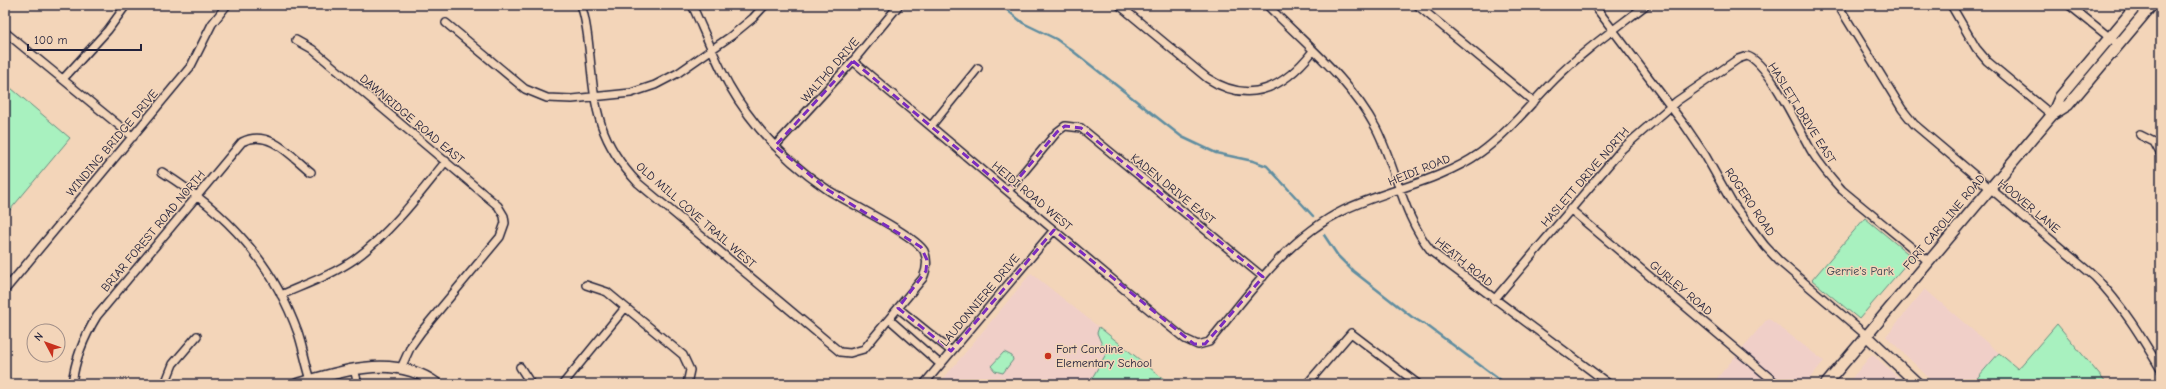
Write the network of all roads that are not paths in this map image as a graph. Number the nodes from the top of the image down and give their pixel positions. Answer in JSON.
{"nodes":[{"id":1,"x":227,"y":5,"type":"edge"},
{"id":2,"x":581,"y":5,"type":"edge"},
{"id":3,"x":692,"y":5,"type":"edge"},
{"id":4,"x":765,"y":5,"type":"edge"},
{"id":5,"x":899,"y":5,"type":"edge"},
{"id":6,"x":1119,"y":5,"type":"edge"},
{"id":7,"x":1266,"y":5,"type":"edge"},
{"id":8,"x":1417,"y":5,"type":"edge"},
{"id":9,"x":1594,"y":5,"type":"edge"},
{"id":10,"x":1646,"y":5,"type":"edge"},
{"id":11,"x":1838,"y":5,"type":"edge"},
{"id":12,"x":1951,"y":5,"type":"edge"},
{"id":13,"x":2069,"y":5,"type":"edge"},
{"id":14,"x":2137,"y":5,"type":"edge"},
{"id":15,"x":2152,"y":5,"type":"edge"},
{"id":16,"x":124,"y":8,"type":"dead end"},
{"id":17,"x":446,"y":23,"type":"dead end"},
{"id":18,"x":1614,"y":30,"type":"junction"},
{"id":19,"x":5,"y":32,"type":"edge"},
{"id":20,"x":2110,"y":37,"type":"junction"},
{"id":21,"x":296,"y":40,"type":"dead end"},
{"id":22,"x":2119,"y":44,"type":"junction"},
{"id":23,"x":712,"y":48,"type":"junction"},
{"id":24,"x":1313,"y":51,"type":"junction"},
{"id":25,"x":1747,"y":56,"type":"joint"},
{"id":26,"x":853,"y":61,"type":"junction"},
{"id":27,"x":978,"y":68,"type":"dead end"},
{"id":28,"x":63,"y":79,"type":"junction"},
{"id":29,"x":594,"y":97,"type":"junction"},
{"id":30,"x":1534,"y":102,"type":"junction"},
{"id":31,"x":1670,"y":106,"type":"junction"},
{"id":32,"x":2052,"y":115,"type":"junction"},
{"id":33,"x":931,"y":126,"type":"junction"},
{"id":34,"x":2140,"y":135,"type":"dead end"},
{"id":35,"x":133,"y":136,"type":"junction"},
{"id":36,"x":775,"y":146,"type":"junction"},
{"id":37,"x":2161,"y":155,"type":"edge"},
{"id":38,"x":446,"y":161,"type":"junction"},
{"id":39,"x":162,"y":172,"type":"dead end"},
{"id":40,"x":311,"y":172,"type":"dead end"},
{"id":41,"x":1990,"y":188,"type":"junction"},
{"id":42,"x":1400,"y":190,"type":"junction"},
{"id":43,"x":1008,"y":191,"type":"junction"},
{"id":44,"x":197,"y":195,"type":"junction"},
{"id":45,"x":1570,"y":209,"type":"junction"},
{"id":46,"x":1054,"y":230,"type":"junction"},
{"id":47,"x":1928,"y":261,"type":"junction"},
{"id":48,"x":1263,"y":277,"type":"junction"},
{"id":49,"x":586,"y":285,"type":"dead end"},
{"id":50,"x":5,"y":290,"type":"edge"},
{"id":51,"x":281,"y":295,"type":"junction"},
{"id":52,"x":1494,"y":300,"type":"junction"},
{"id":53,"x":625,"y":308,"type":"junction"},
{"id":54,"x":898,"y":308,"type":"junction"},
{"id":55,"x":889,"y":319,"type":"junction"},
{"id":56,"x":197,"y":336,"type":"dead end"},
{"id":57,"x":1866,"y":336,"type":"junction"},
{"id":58,"x":1198,"y":345,"type":"joint"},
{"id":59,"x":951,"y":351,"type":"junction"},
{"id":60,"x":940,"y":364,"type":"junction"},
{"id":61,"x":520,"y":367,"type":"dead end"},
{"id":62,"x":401,"y":368,"type":"junction"},
{"id":63,"x":354,"y":369,"type":"junction"},
{"id":64,"x":2161,"y":370,"type":"edge"},
{"id":65,"x":311,"y":380,"type":"junction"},
{"id":66,"x":1310,"y":381,"type":"edge"},
{"id":67,"x":72,"y":384,"type":"edge"},
{"id":68,"x":166,"y":384,"type":"edge"},
{"id":69,"x":297,"y":384,"type":"edge"},
{"id":70,"x":358,"y":384,"type":"edge"},
{"id":71,"x":437,"y":384,"type":"edge"},
{"id":72,"x":531,"y":384,"type":"edge"},
{"id":73,"x":563,"y":384,"type":"edge"},
{"id":74,"x":687,"y":384,"type":"edge"},
{"id":75,"x":924,"y":384,"type":"edge"},
{"id":76,"x":1418,"y":384,"type":"edge"},
{"id":77,"x":1609,"y":384,"type":"edge"},
{"id":78,"x":1777,"y":384,"type":"edge"},
{"id":79,"x":1826,"y":384,"type":"edge"},
{"id":80,"x":1918,"y":384,"type":"edge"}],
"edges":[{"from":1,"to":35,"type":"street","name":"WINDING BRIDGE DRIVE"},
{"from":2,"to":29,"type":"street","name":"OLD MILL COVE TRAIL WEST"},
{"from":3,"to":23,"type":"street"},
{"from":4,"to":23,"type":"street"},
{"from":5,"to":26,"type":"street","name":"WALTHO DRIVE"},
{"from":6,"to":24,"type":"street"},
{"from":7,"to":24,"type":"street","name":"HEATH ROAD"},
{"from":8,"to":30,"type":"street"},
{"from":9,"to":18,"type":"street","name":"ROGERO ROAD"},
{"from":10,"to":18,"type":"street","name":"HEIDI ROAD"},
{"from":11,"to":41,"type":"street","name":"HOOVER LANE"},
{"from":12,"to":32,"type":"street"},
{"from":13,"to":20,"type":"street"},
{"from":14,"to":20,"type":"street","name":"FORT CAROLINE ROAD"},
{"from":15,"to":22,"type":"street","name":"FORT CAROLINE ROAD"},
{"from":16,"to":28,"type":"street"},
{"from":17,"to":29,"type":"street"},
{"from":18,"to":30,"type":"street","name":"HEIDI ROAD"},
{"from":18,"to":31,"type":"street","name":"ROGERO ROAD"},
{"from":19,"to":28,"type":"street"},
{"from":20,"to":22,"type":"street"},
{"from":20,"to":32,"type":"street","name":"FORT CAROLINE ROAD"},
{"from":21,"to":38,"type":"street","name":"DAWNRIDGE ROAD EAST"},
{"from":22,"to":32,"type":"street","name":"FORT CAROLINE ROAD"},
{"from":23,"to":29,"type":"street"},
{"from":23,"to":36,"type":"street"},
{"from":24,"to":42,"type":"street","name":"HEATH ROAD"},
{"from":25,"to":31,"type":"street","name":"HASLETT DRIVE NORTH"},
{"from":25,"to":47,"type":"street","name":"HASLETT DRIVE EAST"},
{"from":26,"to":33,"type":"street","name":"HEIDI ROAD WEST"},
{"from":26,"to":36,"type":"street","name":"WALTHO DRIVE"},
{"from":27,"to":33,"type":"street"},
{"from":28,"to":35,"type":"street"},
{"from":29,"to":55,"type":"street","name":"OLD MILL COVE TRAIL WEST"},
{"from":30,"to":42,"type":"street","name":"HEIDI ROAD"},
{"from":31,"to":45,"type":"street","name":"HASLETT DRIVE NORTH"},
{"from":31,"to":57,"type":"street","name":"ROGERO ROAD"},
{"from":32,"to":41,"type":"street","name":"FORT CAROLINE ROAD"},
{"from":33,"to":43,"type":"street","name":"HEIDI ROAD WEST"},
{"from":34,"to":37,"type":"street"},
{"from":35,"to":50,"type":"street","name":"WINDING BRIDGE DRIVE"},
{"from":36,"to":54,"type":"street"},
{"from":38,"to":51,"type":"street"},
{"from":38,"to":62,"type":"street","name":"DAWNRIDGE ROAD EAST"},
{"from":39,"to":44,"type":"street"},
{"from":40,"to":44,"type":"street","name":"BRIAR FOREST ROAD NORTH"},
{"from":41,"to":47,"type":"street","name":"FORT CAROLINE ROAD"},
{"from":41,"to":64,"type":"street","name":"HOOVER LANE"},
{"from":42,"to":48,"type":"street","name":"HEIDI ROAD"},
{"from":42,"to":52,"type":"street","name":"HEATH ROAD"},
{"from":43,"to":46,"type":"street","name":"HEIDI ROAD WEST"},
{"from":43,"to":48,"type":"street","name":"KADEN DRIVE EAST"},
{"from":44,"to":51,"type":"street"},
{"from":44,"to":67,"type":"street","name":"BRIAR FOREST ROAD NORTH"},
{"from":45,"to":52,"type":"street","name":"HASLETT DRIVE NORTH"},
{"from":45,"to":78,"type":"street","name":"GURLEY ROAD"},
{"from":46,"to":58,"type":"street","name":"HEIDI ROAD WEST"},
{"from":46,"to":59,"type":"street","name":"LAUDONNIERE DRIVE"},
{"from":47,"to":57,"type":"street","name":"FORT CAROLINE ROAD"},
{"from":48,"to":58,"type":"street","name":"HEIDI ROAD"},
{"from":49,"to":53,"type":"street"},
{"from":51,"to":65,"type":"street"},
{"from":52,"to":77,"type":"street","name":"HEATH ROAD"},
{"from":53,"to":73,"type":"street"},
{"from":53,"to":74,"type":"street"},
{"from":54,"to":55,"type":"street"},
{"from":54,"to":59,"type":"street"},
{"from":55,"to":60,"type":"street"},
{"from":56,"to":68,"type":"street"},
{"from":57,"to":79,"type":"street","name":"FORT CAROLINE ROAD"},
{"from":57,"to":80,"type":"street","name":"ROGERO ROAD"},
{"from":59,"to":60,"type":"street","name":"LAUDONNIERE DRIVE"},
{"from":60,"to":75,"type":"street","name":"LAUDONNIERE DRIVE"},
{"from":61,"to":72,"type":"street"},
{"from":62,"to":63,"type":"street"},
{"from":62,"to":71,"type":"street"},
{"from":63,"to":65,"type":"street"},
{"from":63,"to":70,"type":"street"},
{"from":65,"to":69,"type":"street"},
{"from":66,"to":76,"type":"street"}]}
